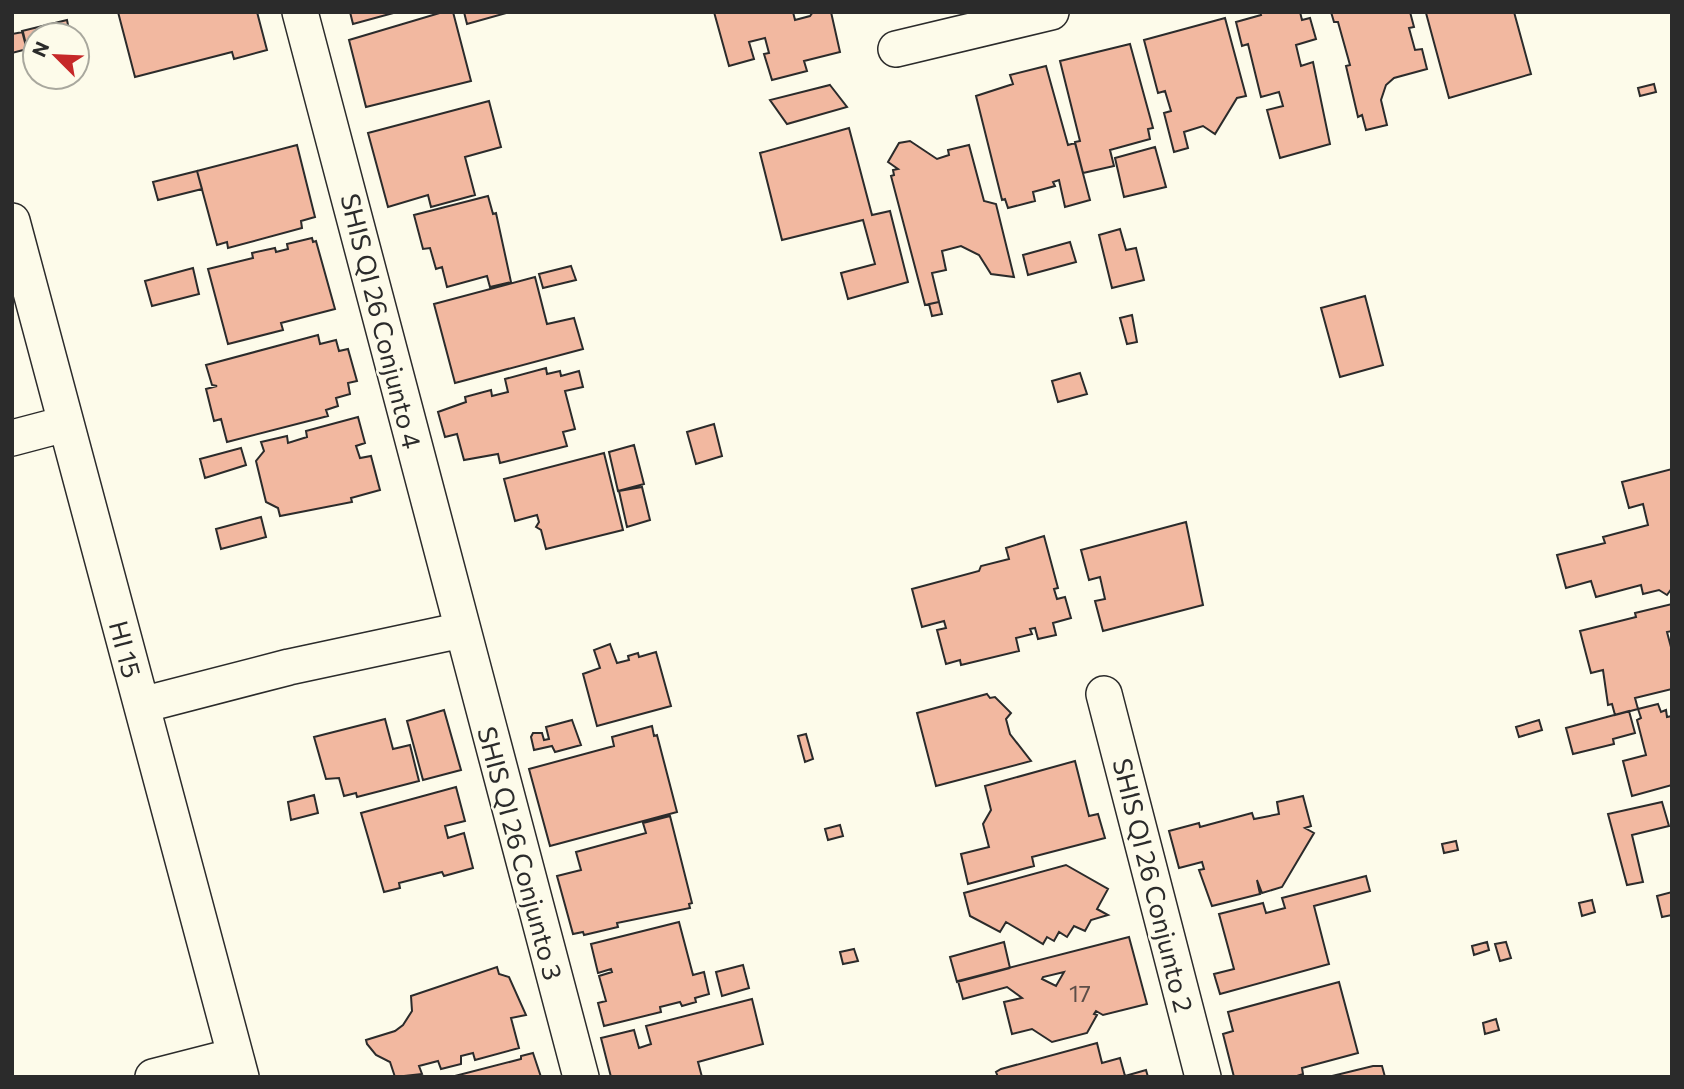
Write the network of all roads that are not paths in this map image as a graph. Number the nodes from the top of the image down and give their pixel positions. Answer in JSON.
{"nodes":[{"id":1,"x":300,"y":12,"type":"edge"},
{"id":2,"x":1051,"y":12,"type":"edge"},
{"id":3,"x":895,"y":50,"type":"dead end"},
{"id":4,"x":12,"y":221,"type":"edge"},
{"id":5,"x":65,"y":425,"type":"junction"},
{"id":6,"x":12,"y":438,"type":"edge"},
{"id":7,"x":462,"y":630,"type":"junction"},
{"id":8,"x":1104,"y":694,"type":"dead end"},
{"id":9,"x":142,"y":705,"type":"junction"},
{"id":10,"x":238,"y":1066,"type":"edge"},
{"id":11,"x":153,"y":1077,"type":"edge"},
{"id":12,"x":581,"y":1077,"type":"edge"},
{"id":13,"x":1203,"y":1077,"type":"edge"}],
"edges":[{"from":1,"to":7,"type":"street","name":"SHIS QI 26 Conjunto 4"},
{"from":2,"to":3,"type":"street"},
{"from":4,"to":5,"type":"street","name":"HI 15"},
{"from":5,"to":6,"type":"street"},
{"from":5,"to":9,"type":"street","name":"HI 15"},
{"from":7,"to":9,"type":"street"},
{"from":7,"to":12,"type":"street","name":"SHIS QI 26 Conjunto 3"},
{"from":8,"to":13,"type":"street","name":"SHIS QI 26 Conjunto 2"},
{"from":9,"to":10,"type":"street","name":"HI 15"},
{"from":10,"to":11,"type":"street"}]}
